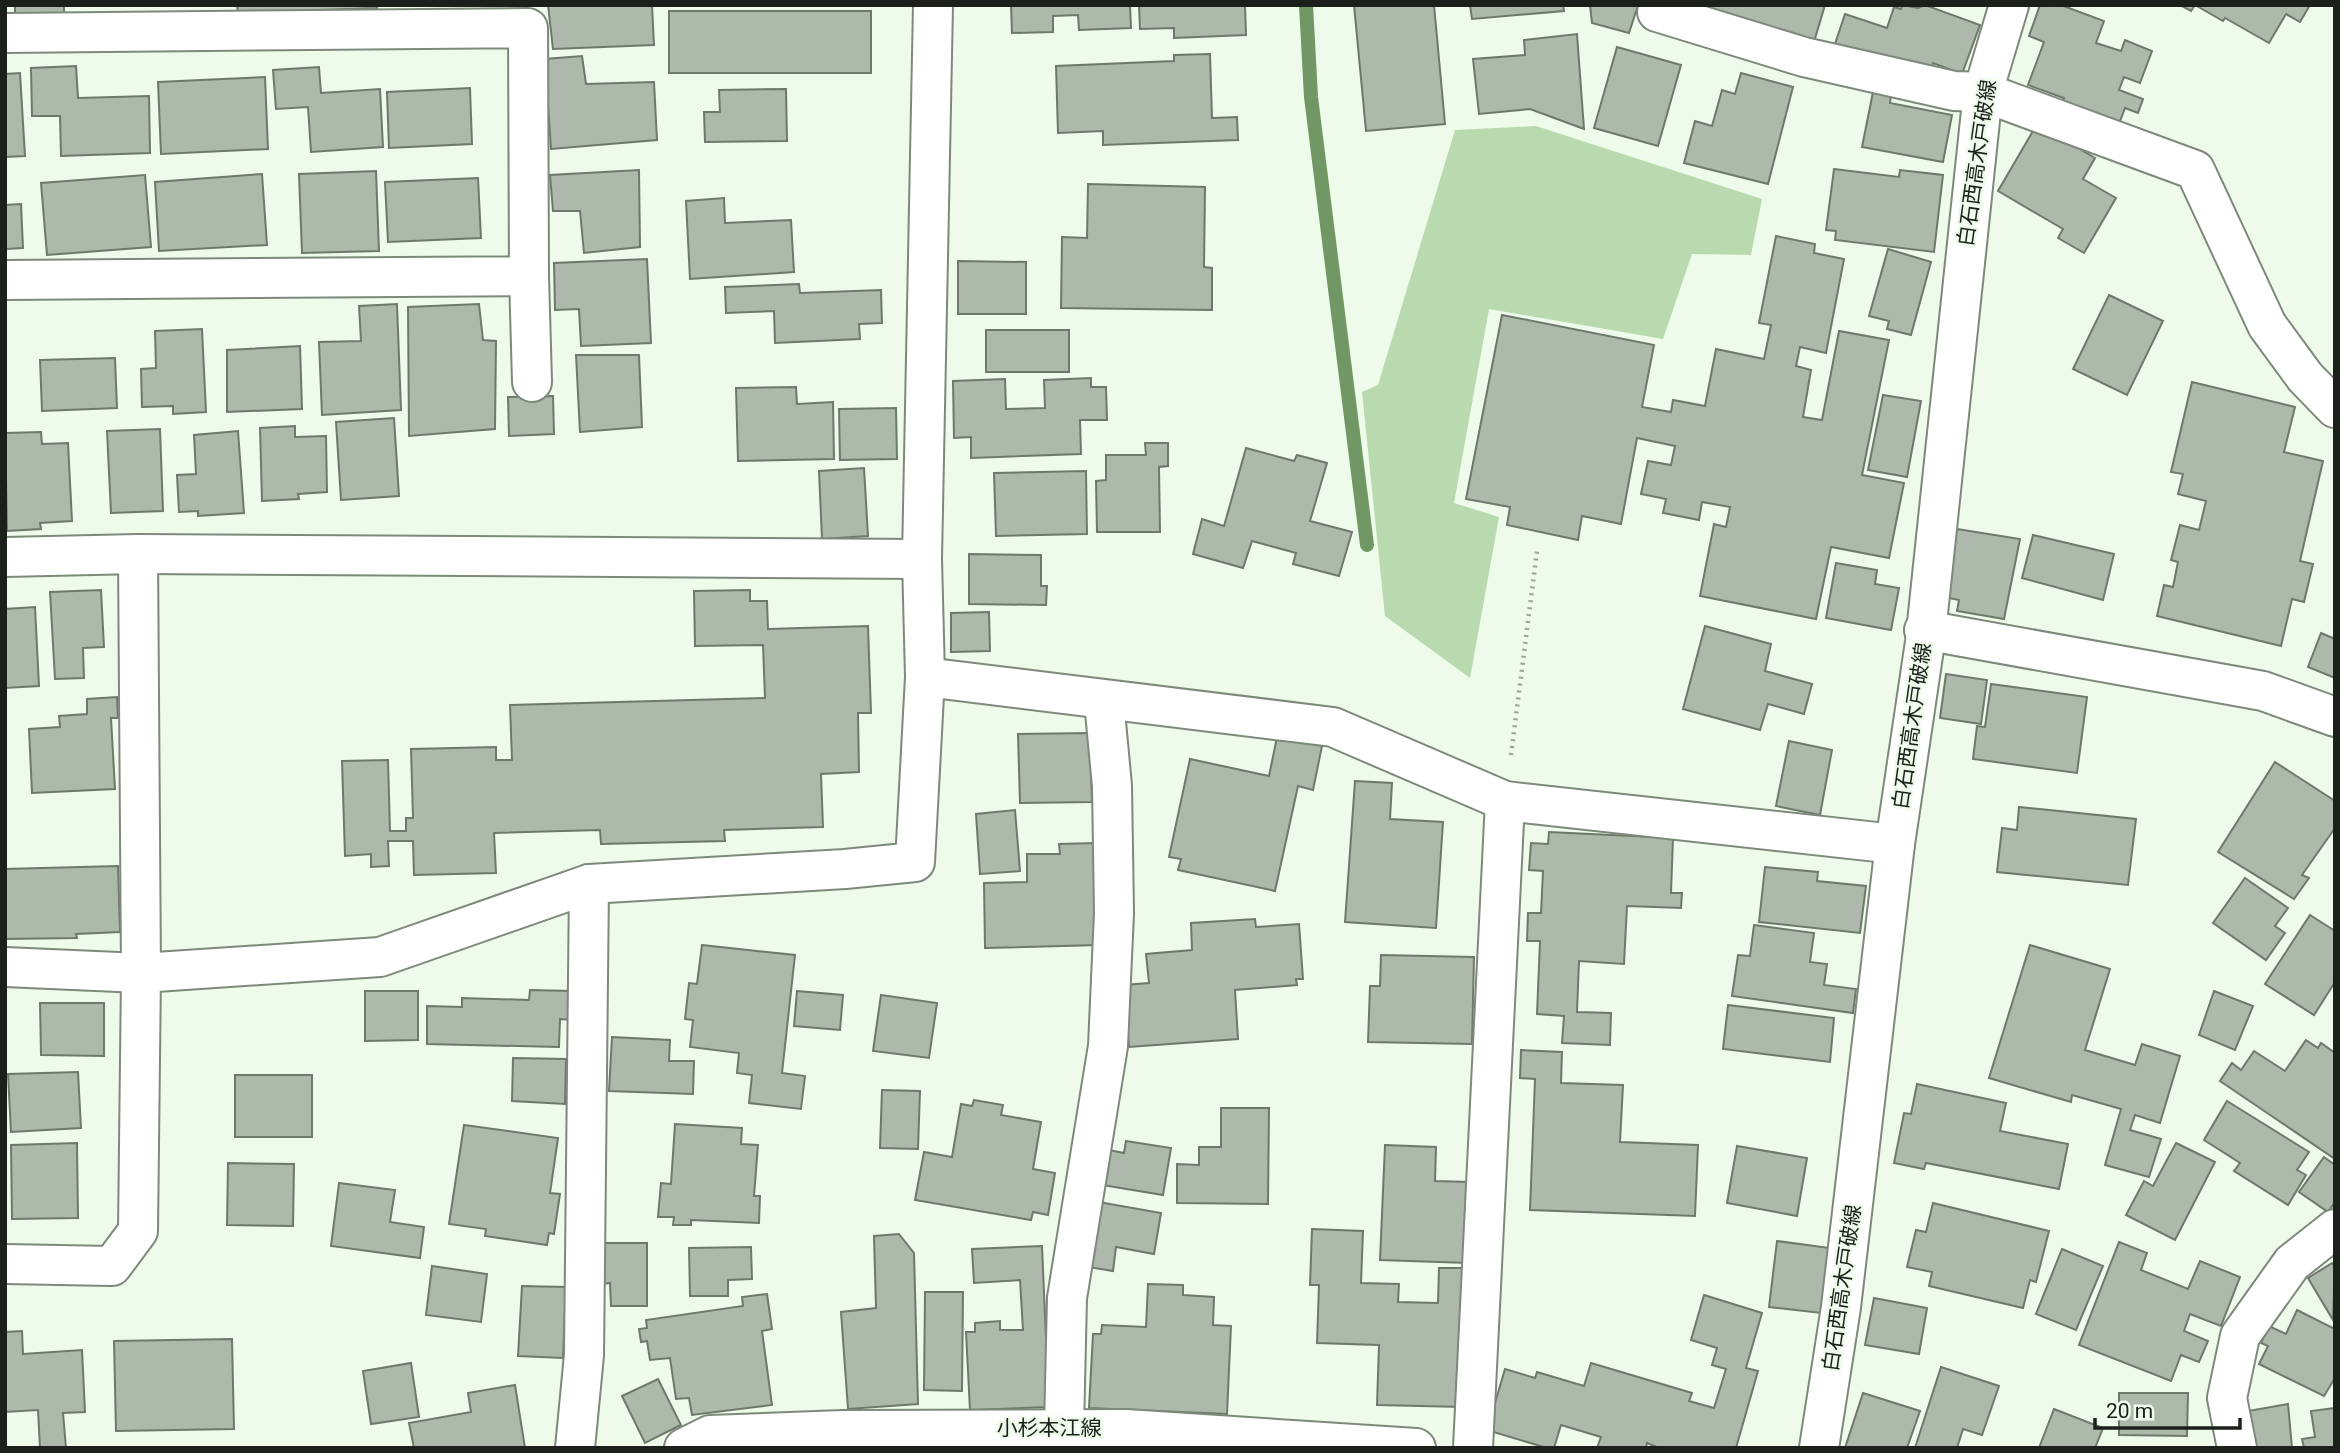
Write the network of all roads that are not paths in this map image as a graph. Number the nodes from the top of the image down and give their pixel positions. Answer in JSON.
{"nodes":[{"id":1,"x":933,"y":5,"type":"edge"},
{"id":2,"x":1660,"y":5,"type":"edge"},
{"id":3,"x":2009,"y":5,"type":"edge"},
{"id":4,"x":528,"y":16,"type":"edge"},
{"id":5,"x":5,"y":33,"type":"edge"},
{"id":6,"x":1983,"y":92,"type":"junction"},
{"id":7,"x":529,"y":276,"type":"junction"},
{"id":8,"x":5,"y":280,"type":"edge"},
{"id":9,"x":532,"y":382,"type":"dead end"},
{"id":10,"x":2335,"y":408,"type":"edge"},
{"id":11,"x":138,"y":554,"type":"junction"},
{"id":12,"x":5,"y":557,"type":"edge"},
{"id":13,"x":922,"y":559,"type":"junction"},
{"id":14,"x":1924,"y":630,"type":"junction"},
{"id":15,"x":925,"y":677,"type":"junction"},
{"id":16,"x":1104,"y":701,"type":"junction"},
{"id":17,"x":2335,"y":717,"type":"edge"},
{"id":18,"x":1505,"y":801,"type":"junction"},
{"id":19,"x":1895,"y":844,"type":"junction"},
{"id":20,"x":589,"y":884,"type":"junction"},
{"id":21,"x":5,"y":967,"type":"edge"},
{"id":22,"x":141,"y":973,"type":"junction"},
{"id":23,"x":2335,"y":1229,"type":"edge"},
{"id":24,"x":5,"y":1264,"type":"edge"},
{"id":25,"x":1065,"y":1428,"type":"junction"},
{"id":26,"x":1284,"y":1443,"type":"edge"},
{"id":27,"x":575,"y":1448,"type":"edge"},
{"id":28,"x":684,"y":1448,"type":"edge"},
{"id":29,"x":1416,"y":1448,"type":"edge"},
{"id":30,"x":1473,"y":1448,"type":"edge"},
{"id":31,"x":1819,"y":1448,"type":"edge"},
{"id":32,"x":2237,"y":1448,"type":"edge"}],
"edges":[{"from":1,"to":13,"type":"street"},
{"from":2,"to":6,"type":"street"},
{"from":3,"to":6,"type":"street","name":"白石西高木戸破線"},
{"from":4,"to":5,"type":"street"},
{"from":4,"to":7,"type":"street"},
{"from":6,"to":10,"type":"street"},
{"from":6,"to":14,"type":"street","name":"白石西高木戸破線"},
{"from":7,"to":8,"type":"street"},
{"from":7,"to":9,"type":"street"},
{"from":11,"to":12,"type":"street"},
{"from":11,"to":13,"type":"street"},
{"from":11,"to":22,"type":"street"},
{"from":13,"to":15,"type":"street"},
{"from":14,"to":17,"type":"street"},
{"from":14,"to":19,"type":"street","name":"白石西高木戸破線"},
{"from":15,"to":16,"type":"street"},
{"from":15,"to":20,"type":"street"},
{"from":16,"to":18,"type":"street"},
{"from":16,"to":25,"type":"street"},
{"from":18,"to":19,"type":"street"},
{"from":18,"to":30,"type":"street"},
{"from":19,"to":31,"type":"street","name":"白石西高木戸破線"},
{"from":20,"to":22,"type":"street"},
{"from":20,"to":27,"type":"street"},
{"from":21,"to":22,"type":"street"},
{"from":22,"to":24,"type":"street"},
{"from":23,"to":32,"type":"street"},
{"from":25,"to":26,"type":"street","name":"小杉本江線"},
{"from":25,"to":28,"type":"street","name":"小杉本江線"},
{"from":26,"to":29,"type":"street","name":"小杉本江線"}]}
